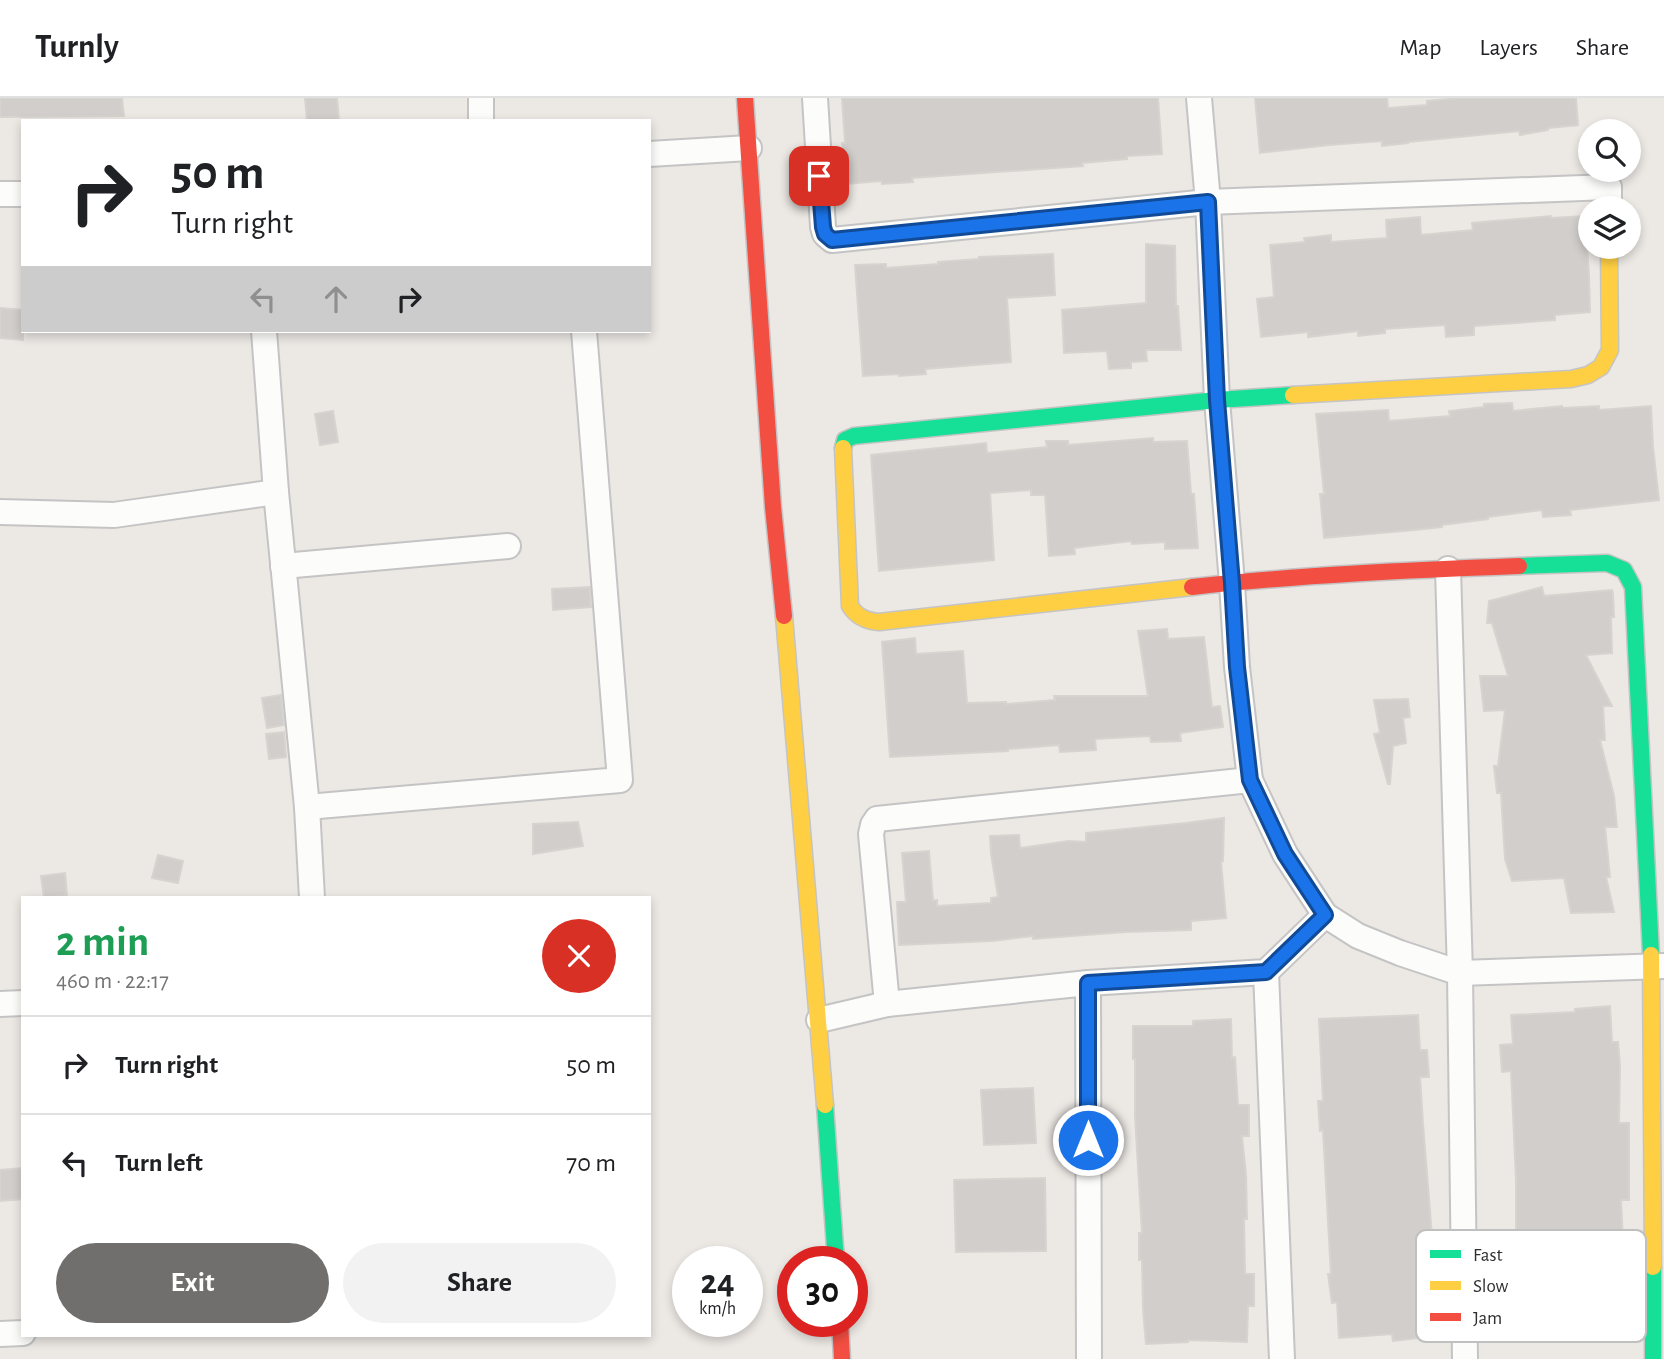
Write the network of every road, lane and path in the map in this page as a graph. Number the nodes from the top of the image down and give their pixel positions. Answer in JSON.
{"nodes":[{"id":1,"x":481,"y":98,"type":"edge"},
{"id":2,"x":744,"y":98,"type":"edge"},
{"id":3,"x":815,"y":98,"type":"edge"},
{"id":4,"x":1199,"y":98,"type":"edge"},
{"id":5,"x":481,"y":119,"type":"edge"},
{"id":6,"x":749,"y":148,"type":"junction"},
{"id":7,"x":651,"y":154,"type":"edge"},
{"id":8,"x":0,"y":194,"type":"edge"},
{"id":9,"x":21,"y":194,"type":"edge"},
{"id":10,"x":1609,"y":196,"type":"edge"},
{"id":11,"x":1208,"y":202,"type":"junction"},
{"id":12,"x":1609,"y":259,"type":"edge"},
{"id":13,"x":264,"y":333,"type":"edge"},
{"id":14,"x":584,"y":333,"type":"edge"},
{"id":15,"x":1217,"y":400,"type":"junction"},
{"id":16,"x":276,"y":492,"type":"junction"},
{"id":17,"x":0,"y":512,"type":"edge"},
{"id":18,"x":508,"y":546,"type":"dead end"},
{"id":19,"x":283,"y":566,"type":"junction"},
{"id":20,"x":1448,"y":569,"type":"junction"},
{"id":21,"x":1232,"y":583,"type":"junction"},
{"id":22,"x":1250,"y":780,"type":"junction"},
{"id":23,"x":307,"y":807,"type":"junction"},
{"id":24,"x":313,"y":896,"type":"edge"},
{"id":25,"x":1325,"y":915,"type":"junction"},
{"id":26,"x":1658,"y":966,"type":"edge"},
{"id":27,"x":1266,"y":972,"type":"junction"},
{"id":28,"x":1460,"y":973,"type":"junction"},
{"id":29,"x":1088,"y":983,"type":"junction"},
{"id":30,"x":21,"y":1003,"type":"edge"},
{"id":31,"x":0,"y":1004,"type":"edge"},
{"id":32,"x":887,"y":1004,"type":"junction"},
{"id":33,"x":819,"y":1020,"type":"junction"},
{"id":34,"x":1463,"y":1230,"type":"edge"},
{"id":35,"x":835,"y":1246,"type":"edge"},
{"id":36,"x":21,"y":1334,"type":"edge"},
{"id":37,"x":0,"y":1335,"type":"edge"},
{"id":38,"x":841,"y":1337,"type":"edge"},
{"id":39,"x":842,"y":1359,"type":"edge"},
{"id":40,"x":1089,"y":1359,"type":"edge"},
{"id":41,"x":1283,"y":1359,"type":"edge"},
{"id":42,"x":1653,"y":1359,"type":"edge"}],
"edges":[{"from":1,"to":5,"type":"street"},
{"from":2,"to":6,"type":"street"},
{"from":3,"to":11,"type":"street"},
{"from":4,"to":11,"type":"street"},
{"from":6,"to":7,"type":"street"},
{"from":6,"to":33,"type":"street"},
{"from":8,"to":9,"type":"street"},
{"from":10,"to":11,"type":"street"},
{"from":11,"to":15,"type":"street"},
{"from":12,"to":15,"type":"street"},
{"from":13,"to":16,"type":"street"},
{"from":14,"to":23,"type":"street"},
{"from":15,"to":21,"type":"street"},
{"from":15,"to":21,"type":"street"},
{"from":16,"to":17,"type":"street"},
{"from":16,"to":19,"type":"street"},
{"from":18,"to":19,"type":"street"},
{"from":19,"to":23,"type":"street"},
{"from":20,"to":21,"type":"street"},
{"from":20,"to":26,"type":"street"},
{"from":20,"to":28,"type":"street"},
{"from":21,"to":22,"type":"street"},
{"from":22,"to":25,"type":"street"},
{"from":22,"to":32,"type":"street"},
{"from":23,"to":24,"type":"street"},
{"from":25,"to":27,"type":"street"},
{"from":25,"to":28,"type":"street"},
{"from":26,"to":28,"type":"street"},
{"from":26,"to":42,"type":"street"},
{"from":27,"to":29,"type":"street"},
{"from":27,"to":41,"type":"street"},
{"from":28,"to":34,"type":"street"},
{"from":29,"to":32,"type":"street"},
{"from":29,"to":40,"type":"street"},
{"from":30,"to":31,"type":"street"},
{"from":32,"to":33,"type":"street"},
{"from":33,"to":35,"type":"street"},
{"from":36,"to":37,"type":"street"},
{"from":38,"to":39,"type":"street"}]}
